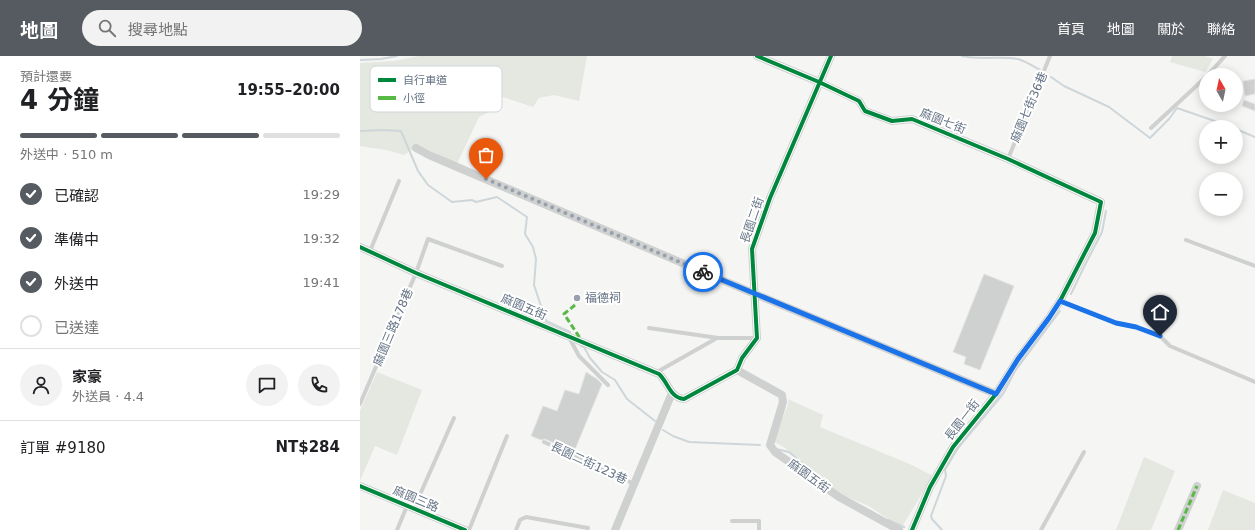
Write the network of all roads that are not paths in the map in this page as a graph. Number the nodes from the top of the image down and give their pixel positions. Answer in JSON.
{"nodes":[{"id":1,"x":757,"y":56,"type":"edge"},
{"id":2,"x":832,"y":56,"type":"edge"},
{"id":3,"x":1050,"y":56,"type":"edge"},
{"id":4,"x":1225,"y":56,"type":"edge"},
{"id":5,"x":1214,"y":68,"type":"edge"},
{"id":6,"x":820,"y":82,"type":"junction"},
{"id":7,"x":1199,"y":83,"type":"edge"},
{"id":8,"x":1151,"y":128,"type":"dead end"},
{"id":9,"x":416,"y":148,"type":"dead end"},
{"id":10,"x":1008,"y":159,"type":"junction"},
{"id":11,"x":399,"y":181,"type":"dead end"},
{"id":12,"x":1101,"y":202,"type":"joint"},
{"id":13,"x":1186,"y":240,"type":"dead end"},
{"id":14,"x":360,"y":247,"type":"edge"},
{"id":15,"x":370,"y":252,"type":"junction"},
{"id":16,"x":502,"y":266,"type":"dead end"},
{"id":17,"x":1255,"y":266,"type":"edge"},
{"id":18,"x":416,"y":272,"type":"junction"},
{"id":19,"x":755,"y":294,"type":"junction"},
{"id":20,"x":1060,"y":301,"type":"junction"},
{"id":21,"x":649,"y":328,"type":"dead end"},
{"id":22,"x":569,"y":337,"type":"junction"},
{"id":23,"x":718,"y":338,"type":"junction"},
{"id":24,"x":757,"y":338,"type":"junction"},
{"id":25,"x":737,"y":370,"type":"junction"},
{"id":26,"x":657,"y":373,"type":"junction"},
{"id":27,"x":1255,"y":382,"type":"edge"},
{"id":28,"x":608,"y":385,"type":"dead end"},
{"id":29,"x":672,"y":393,"type":"junction"},
{"id":30,"x":996,"y":394,"type":"junction"},
{"id":31,"x":360,"y":404,"type":"edge"},
{"id":32,"x":454,"y":418,"type":"dead end"},
{"id":33,"x":507,"y":436,"type":"dead end"},
{"id":34,"x":544,"y":442,"type":"dead end"},
{"id":35,"x":1084,"y":452,"type":"dead end"},
{"id":36,"x":634,"y":484,"type":"junction"},
{"id":37,"x":360,"y":486,"type":"edge"},
{"id":38,"x":1196,"y":486,"type":"dead end"},
{"id":39,"x":411,"y":507,"type":"junction"},
{"id":40,"x":732,"y":521,"type":"dead end"},
{"id":41,"x":588,"y":528,"type":"dead end"},
{"id":42,"x":397,"y":530,"type":"edge"},
{"id":43,"x":465,"y":530,"type":"edge"},
{"id":44,"x":469,"y":530,"type":"edge"},
{"id":45,"x":516,"y":530,"type":"edge"},
{"id":46,"x":615,"y":530,"type":"edge"},
{"id":47,"x":759,"y":530,"type":"edge"},
{"id":48,"x":899,"y":530,"type":"edge"},
{"id":49,"x":912,"y":530,"type":"edge"},
{"id":50,"x":1041,"y":530,"type":"edge"},
{"id":51,"x":1178,"y":530,"type":"edge"}],
"edges":[{"from":1,"to":6,"type":"street","name":"麻園七街"},
{"from":2,"to":6,"type":"street","name":"長園二街"},
{"from":3,"to":10,"type":"lane","name":"麻園七街36巷"},
{"from":4,"to":5,"type":"lane"},
{"from":6,"to":10,"type":"street","name":"麻園七街"},
{"from":6,"to":19,"type":"street","name":"長園二街"},
{"from":7,"to":8,"type":"lane"},
{"from":9,"to":19,"type":"street"},
{"from":10,"to":12,"type":"street","name":"麻園七街"},
{"from":11,"to":15,"type":"lane"},
{"from":12,"to":20,"type":"street","name":"長園一街"},
{"from":13,"to":17,"type":"lane"},
{"from":14,"to":15,"type":"street","name":"麻園五街"},
{"from":15,"to":18,"type":"street","name":"麻園五街"},
{"from":16,"to":18,"type":"lane","name":"麻園三路178巷"},
{"from":18,"to":22,"type":"street","name":"麻園五街"},
{"from":18,"to":31,"type":"lane","name":"麻園三路178巷"},
{"from":19,"to":24,"type":"street","name":"長園二街"},
{"from":19,"to":30,"type":"street"},
{"from":20,"to":27,"type":"lane"},
{"from":20,"to":30,"type":"street","name":"長園一街"},
{"from":21,"to":23,"type":"lane"},
{"from":22,"to":26,"type":"street","name":"麻園五街"},
{"from":22,"to":28,"type":"lane"},
{"from":23,"to":24,"type":"lane"},
{"from":23,"to":26,"type":"lane"},
{"from":24,"to":25,"type":"street"},
{"from":25,"to":29,"type":"street"},
{"from":25,"to":48,"type":"street","name":"麻園五街"},
{"from":26,"to":29,"type":"street","name":"麻園五街"},
{"from":29,"to":36,"type":"street"},
{"from":30,"to":49,"type":"street","name":"長園一街"},
{"from":32,"to":39,"type":"lane"},
{"from":33,"to":44,"type":"lane"},
{"from":34,"to":36,"type":"lane","name":"長園二街123巷"},
{"from":35,"to":50,"type":"lane"},
{"from":36,"to":46,"type":"street"},
{"from":37,"to":39,"type":"street","name":"麻園三路"},
{"from":38,"to":51,"type":"street"},
{"from":39,"to":42,"type":"lane"},
{"from":39,"to":43,"type":"street","name":"麻園三路"},
{"from":40,"to":47,"type":"lane"},
{"from":41,"to":45,"type":"lane"}]}
